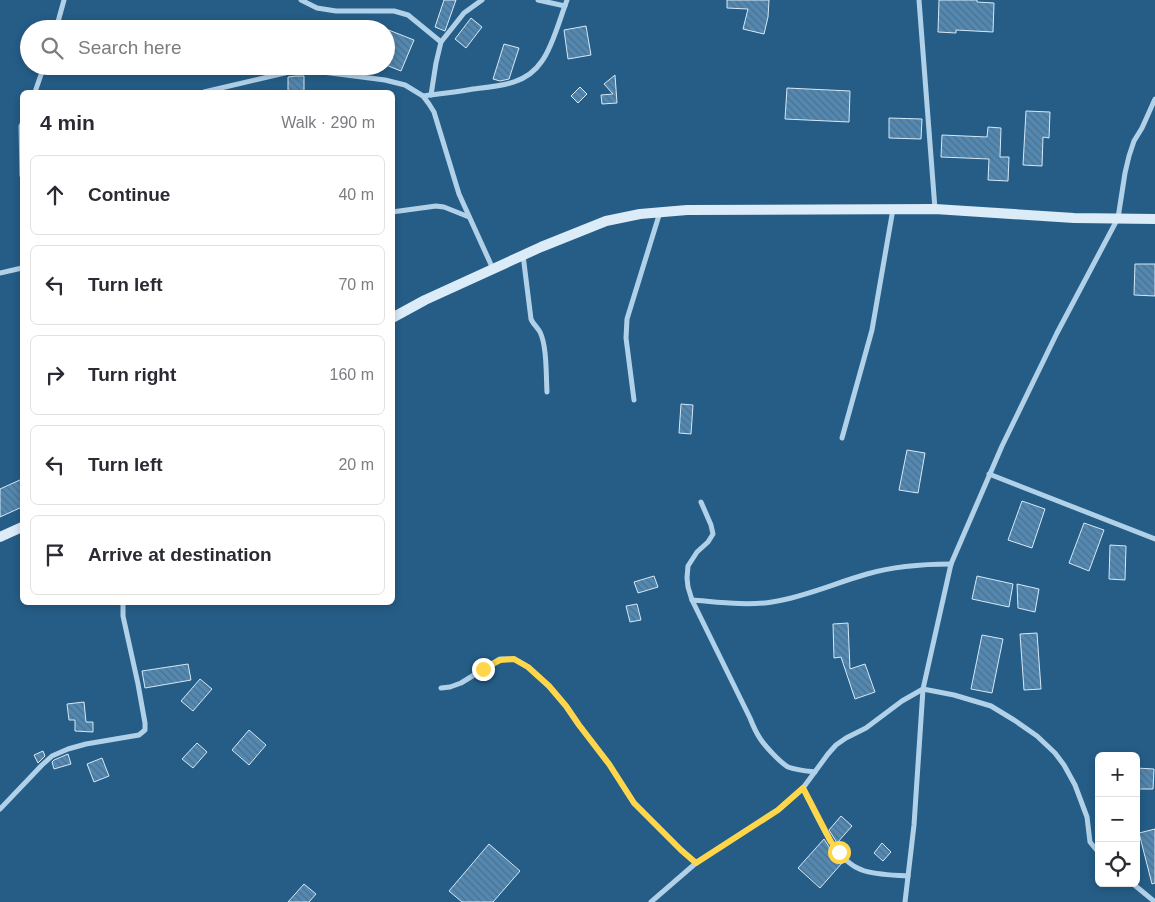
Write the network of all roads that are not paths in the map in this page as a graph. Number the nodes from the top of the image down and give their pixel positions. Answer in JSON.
{"nodes":[{"id":1,"x":64,"y":0,"type":"edge"},
{"id":2,"x":301,"y":0,"type":"edge"},
{"id":3,"x":482,"y":0,"type":"edge"},
{"id":4,"x":538,"y":0,"type":"edge"},
{"id":5,"x":567,"y":0,"type":"edge"},
{"id":6,"x":919,"y":0,"type":"edge"},
{"id":7,"x":565,"y":6,"type":"junction"},
{"id":8,"x":58,"y":20,"type":"edge"},
{"id":9,"x":441,"y":42,"type":"junction"},
{"id":10,"x":41,"y":75,"type":"edge"},
{"id":11,"x":276,"y":75,"type":"edge"},
{"id":12,"x":346,"y":75,"type":"edge"},
{"id":13,"x":36,"y":90,"type":"edge"},
{"id":14,"x":212,"y":90,"type":"edge"},
{"id":15,"x":431,"y":95,"type":"junction"},
{"id":16,"x":423,"y":96,"type":"junction"},
{"id":17,"x":1155,"y":98,"type":"edge"},
{"id":18,"x":893,"y":209,"type":"junction"},
{"id":19,"x":935,"y":209,"type":"junction"},
{"id":20,"x":395,"y":212,"type":"edge"},
{"id":21,"x":660,"y":212,"type":"junction"},
{"id":22,"x":469,"y":217,"type":"junction"},
{"id":23,"x":1118,"y":218,"type":"junction"},
{"id":24,"x":1155,"y":218,"type":"edge"},
{"id":25,"x":522,"y":255,"type":"junction"},
{"id":26,"x":20,"y":268,"type":"edge"},
{"id":27,"x":492,"y":269,"type":"junction"},
{"id":28,"x":0,"y":273,"type":"edge"},
{"id":29,"x":395,"y":316,"type":"edge"},
{"id":30,"x":547,"y":392,"type":"dead end"},
{"id":31,"x":634,"y":400,"type":"dead end"},
{"id":32,"x":842,"y":438,"type":"dead end"},
{"id":33,"x":989,"y":474,"type":"junction"},
{"id":34,"x":701,"y":502,"type":"dead end"},
{"id":35,"x":20,"y":528,"type":"edge"},
{"id":36,"x":0,"y":537,"type":"edge"},
{"id":37,"x":1155,"y":539,"type":"edge"},
{"id":38,"x":951,"y":564,"type":"junction"},
{"id":39,"x":692,"y":600,"type":"junction"},
{"id":40,"x":123,"y":605,"type":"edge"},
{"id":41,"x":441,"y":688,"type":"dead end"},
{"id":42,"x":923,"y":689,"type":"junction"},
{"id":43,"x":815,"y":772,"type":"junction"},
{"id":44,"x":803,"y":788,"type":"junction"},
{"id":45,"x":0,"y":809,"type":"edge"},
{"id":46,"x":1095,"y":848,"type":"edge"},
{"id":47,"x":696,"y":863,"type":"junction"},
{"id":48,"x":908,"y":876,"type":"junction"},
{"id":49,"x":1137,"y":887,"type":"edge"},
{"id":50,"x":651,"y":902,"type":"edge"},
{"id":51,"x":905,"y":902,"type":"edge"},
{"id":52,"x":1155,"y":902,"type":"edge"}],
"edges":[{"from":1,"to":8,"type":"street"},
{"from":2,"to":9,"type":"street"},
{"from":3,"to":9,"type":"street"},
{"from":4,"to":7,"type":"street"},
{"from":5,"to":7,"type":"street"},
{"from":6,"to":19,"type":"street"},
{"from":7,"to":15,"type":"street"},
{"from":9,"to":15,"type":"street"},
{"from":10,"to":13,"type":"street"},
{"from":11,"to":14,"type":"street"},
{"from":12,"to":16,"type":"street"},
{"from":15,"to":16,"type":"street"},
{"from":16,"to":22,"type":"street"},
{"from":17,"to":23,"type":"street"},
{"from":18,"to":19,"type":"main road"},
{"from":18,"to":21,"type":"main road"},
{"from":18,"to":32,"type":"street"},
{"from":19,"to":23,"type":"main road"},
{"from":20,"to":22,"type":"street"},
{"from":21,"to":25,"type":"main road"},
{"from":21,"to":31,"type":"street"},
{"from":22,"to":27,"type":"street"},
{"from":23,"to":24,"type":"main road"},
{"from":23,"to":33,"type":"street"},
{"from":25,"to":27,"type":"main road"},
{"from":25,"to":30,"type":"street"},
{"from":26,"to":28,"type":"street"},
{"from":27,"to":29,"type":"main road"},
{"from":33,"to":37,"type":"street"},
{"from":33,"to":38,"type":"street"},
{"from":34,"to":39,"type":"street"},
{"from":35,"to":36,"type":"main road"},
{"from":38,"to":39,"type":"street"},
{"from":38,"to":42,"type":"street"},
{"from":39,"to":43,"type":"street"},
{"from":40,"to":45,"type":"street"},
{"from":41,"to":47,"type":"street"},
{"from":42,"to":43,"type":"street"},
{"from":42,"to":46,"type":"street"},
{"from":42,"to":48,"type":"street"},
{"from":43,"to":44,"type":"street"},
{"from":44,"to":47,"type":"street"},
{"from":44,"to":48,"type":"street"},
{"from":47,"to":50,"type":"street"},
{"from":48,"to":51,"type":"street"},
{"from":49,"to":52,"type":"street"}]}
